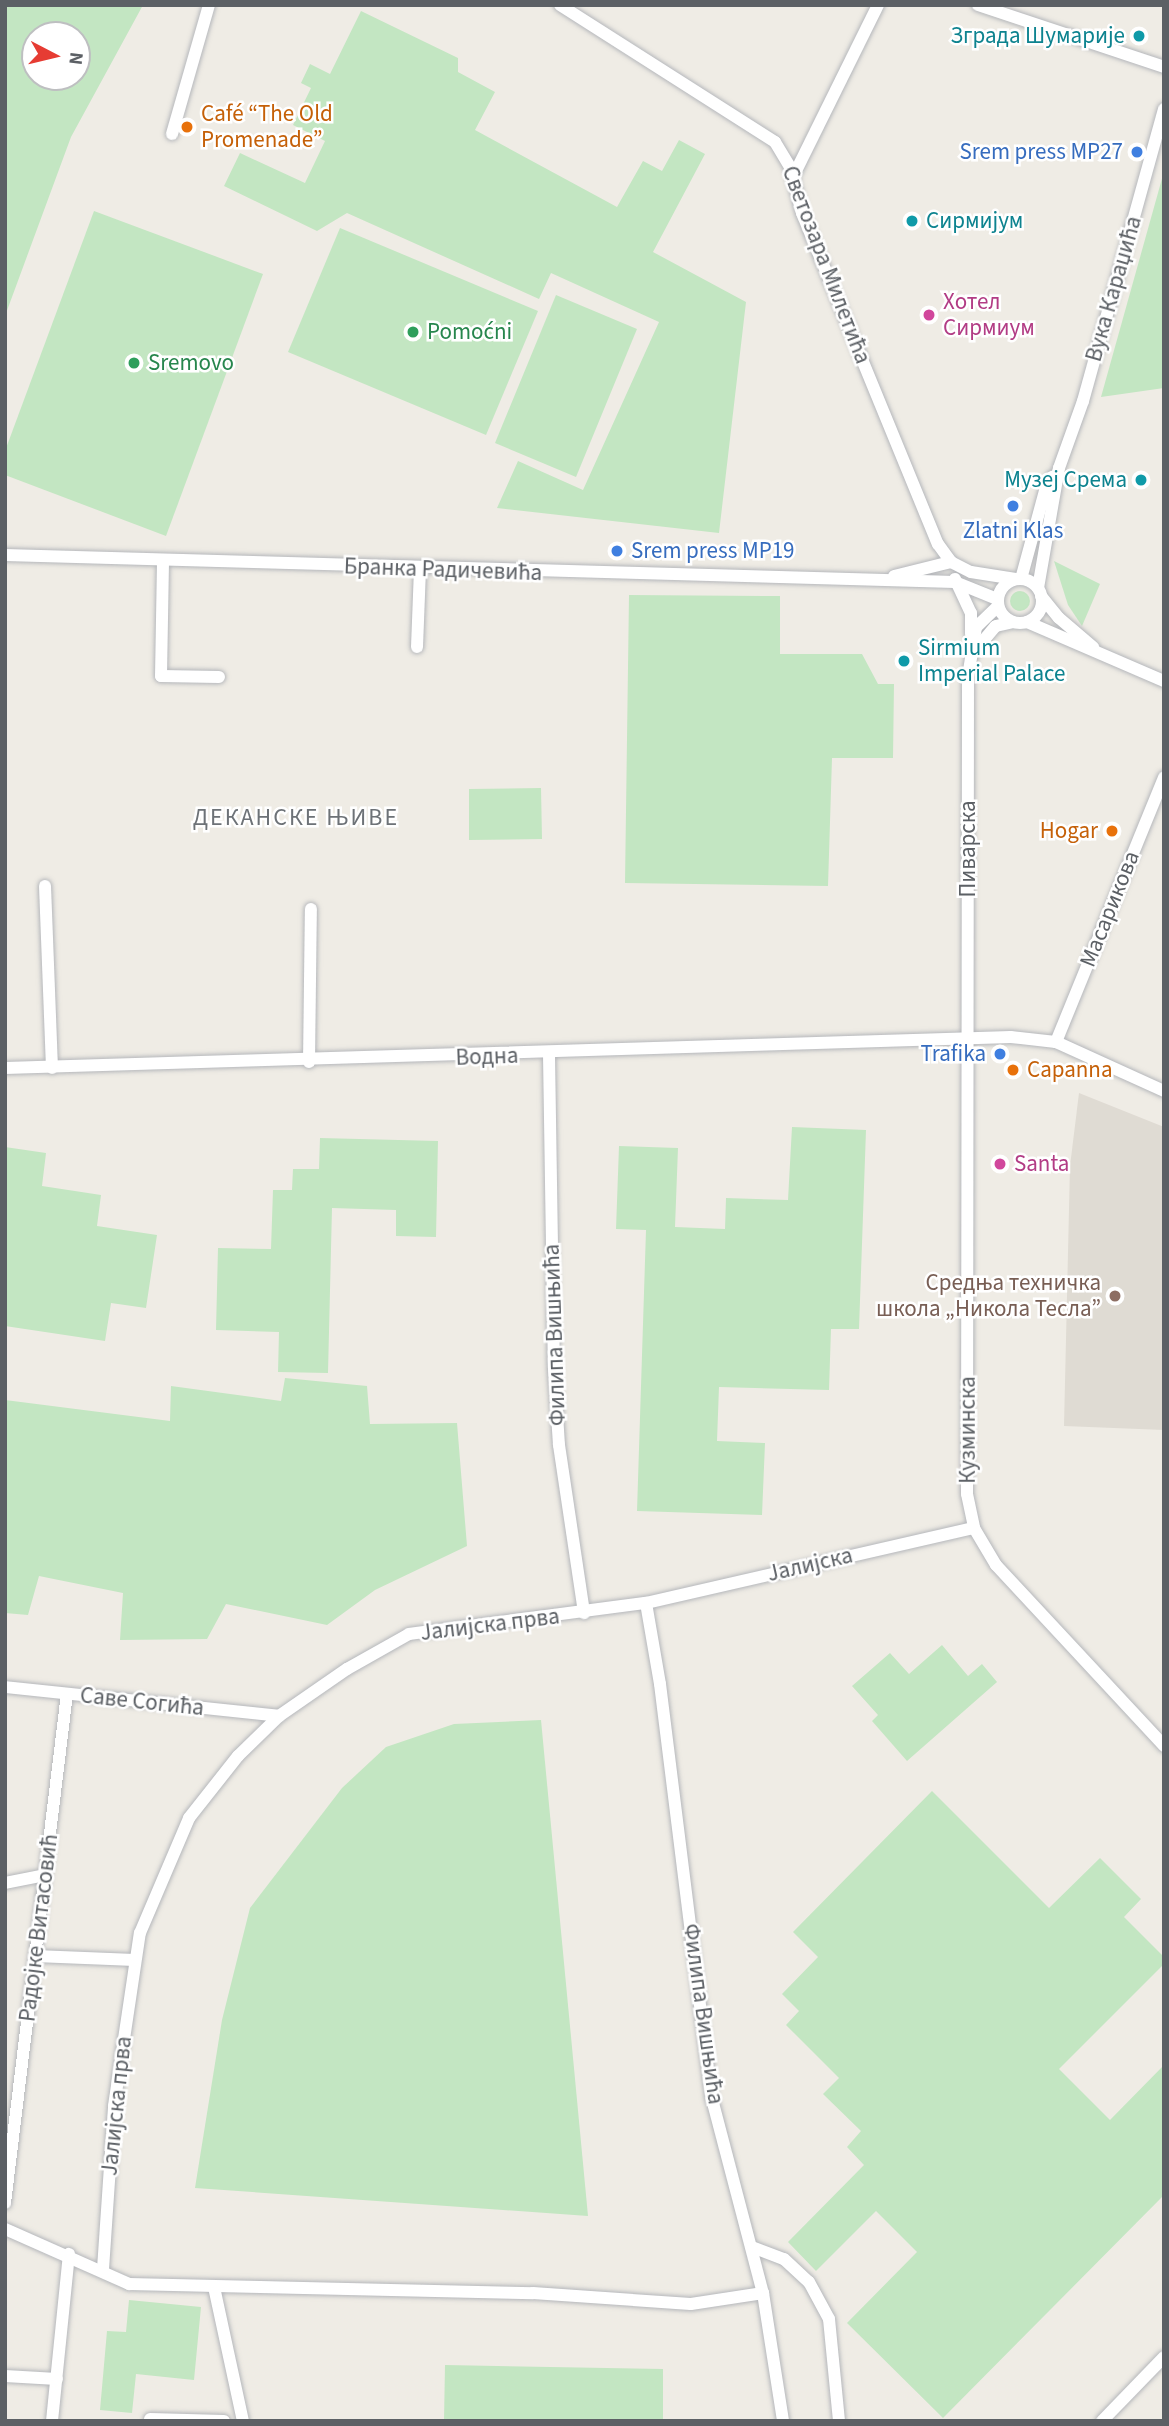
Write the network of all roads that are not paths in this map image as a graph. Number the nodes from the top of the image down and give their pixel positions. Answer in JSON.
{"nodes":[{"id":1,"x":209,"y":5,"type":"edge"},
{"id":2,"x":560,"y":5,"type":"edge"},
{"id":3,"x":878,"y":5,"type":"edge"},
{"id":4,"x":978,"y":5,"type":"edge"},
{"id":5,"x":1164,"y":67,"type":"edge"},
{"id":6,"x":1164,"y":109,"type":"edge"},
{"id":7,"x":172,"y":135,"type":"dead end"},
{"id":8,"x":793,"y":177,"type":"junction"},
{"id":9,"x":1059,"y":468,"type":"junction"},
{"id":10,"x":5,"y":555,"type":"edge"},
{"id":11,"x":163,"y":562,"type":"junction"},
{"id":12,"x":951,"y":562,"type":"junction"},
{"id":13,"x":420,"y":570,"type":"junction"},
{"id":14,"x":1018,"y":579,"type":"junction"},
{"id":15,"x":880,"y":580,"type":"junction"},
{"id":16,"x":955,"y":582,"type":"junction"},
{"id":17,"x":1040,"y":592,"type":"junction"},
{"id":18,"x":998,"y":603,"type":"junction"},
{"id":19,"x":1013,"y":622,"type":"junction"},
{"id":20,"x":1027,"y":622,"type":"junction"},
{"id":21,"x":417,"y":647,"type":"dead end"},
{"id":22,"x":1098,"y":651,"type":"junction"},
{"id":23,"x":971,"y":656,"type":"junction"},
{"id":24,"x":219,"y":677,"type":"dead end"},
{"id":25,"x":1164,"y":681,"type":"edge"},
{"id":26,"x":1164,"y":777,"type":"edge"},
{"id":27,"x":45,"y":886,"type":"dead end"},
{"id":28,"x":312,"y":909,"type":"dead end"},
{"id":29,"x":969,"y":1042,"type":"junction"},
{"id":30,"x":1056,"y":1042,"type":"junction"},
{"id":31,"x":549,"y":1055,"type":"junction"},
{"id":32,"x":309,"y":1062,"type":"junction"},
{"id":33,"x":5,"y":1068,"type":"edge"},
{"id":34,"x":52,"y":1068,"type":"junction"},
{"id":35,"x":1164,"y":1091,"type":"edge"},
{"id":36,"x":974,"y":1528,"type":"junction"},
{"id":37,"x":646,"y":1602,"type":"junction"},
{"id":38,"x":584,"y":1614,"type":"junction"},
{"id":39,"x":5,"y":1687,"type":"edge"},
{"id":40,"x":66,"y":1694,"type":"junction"},
{"id":41,"x":279,"y":1716,"type":"junction"},
{"id":42,"x":1164,"y":1746,"type":"edge"},
{"id":43,"x":45,"y":1875,"type":"junction"},
{"id":44,"x":5,"y":1883,"type":"edge"},
{"id":45,"x":35,"y":1956,"type":"junction"},
{"id":46,"x":135,"y":1960,"type":"junction"},
{"id":47,"x":5,"y":2203,"type":"edge"},
{"id":48,"x":5,"y":2230,"type":"edge"},
{"id":49,"x":752,"y":2247,"type":"junction"},
{"id":50,"x":69,"y":2254,"type":"junction"},
{"id":51,"x":103,"y":2269,"type":"junction"},
{"id":52,"x":214,"y":2287,"type":"junction"},
{"id":53,"x":763,"y":2293,"type":"junction"},
{"id":54,"x":1164,"y":2357,"type":"edge"},
{"id":55,"x":5,"y":2376,"type":"edge"},
{"id":56,"x":57,"y":2379,"type":"junction"},
{"id":57,"x":150,"y":2419,"type":"edge"},
{"id":58,"x":52,"y":2421,"type":"edge"},
{"id":59,"x":224,"y":2421,"type":"edge"},
{"id":60,"x":243,"y":2421,"type":"edge"},
{"id":61,"x":783,"y":2421,"type":"edge"},
{"id":62,"x":839,"y":2421,"type":"edge"},
{"id":63,"x":1102,"y":2421,"type":"edge"}],
"edges":[{"from":1,"to":7,"type":"street"},
{"from":2,"to":8,"type":"street","name":"Светозара Милетића"},
{"from":3,"to":8,"type":"street"},
{"from":4,"to":5,"type":"street"},
{"from":6,"to":9,"type":"street","name":"Вука Караџића"},
{"from":8,"to":12,"type":"street","name":"Светозара Милетића"},
{"from":9,"to":14,"type":"street","name":"Вука Караџића"},
{"from":9,"to":17,"type":"street","name":"Вука Караџића"},
{"from":10,"to":11,"type":"street","name":"Бранка Радичевића"},
{"from":11,"to":13,"type":"street","name":"Бранка Радичевића"},
{"from":11,"to":24,"type":"street"},
{"from":12,"to":14,"type":"street"},
{"from":12,"to":15,"type":"street","name":"Бранка Радичевића"},
{"from":12,"to":16,"type":"street","name":"Пиварска"},
{"from":13,"to":15,"type":"street","name":"Бранка Радичевића"},
{"from":13,"to":21,"type":"street"},
{"from":14,"to":17,"type":"street"},
{"from":14,"to":18,"type":"street"},
{"from":15,"to":16,"type":"street","name":"Бранка Радичевића"},
{"from":16,"to":18,"type":"street","name":"Бранка Радичевића"},
{"from":16,"to":23,"type":"street","name":"Пиварска"},
{"from":17,"to":20,"type":"street"},
{"from":17,"to":22,"type":"street"},
{"from":18,"to":19,"type":"street"},
{"from":18,"to":23,"type":"street","name":"Пиварска"},
{"from":19,"to":20,"type":"street"},
{"from":19,"to":23,"type":"street"},
{"from":20,"to":22,"type":"street"},
{"from":22,"to":25,"type":"street"},
{"from":23,"to":29,"type":"street","name":"Пиварска"},
{"from":26,"to":30,"type":"street","name":"Масарикова"},
{"from":27,"to":34,"type":"street"},
{"from":28,"to":32,"type":"street"},
{"from":29,"to":30,"type":"street","name":"Водна"},
{"from":29,"to":31,"type":"street","name":"Водна"},
{"from":29,"to":36,"type":"street","name":"Кузминска"},
{"from":30,"to":35,"type":"street","name":"Водна"},
{"from":31,"to":32,"type":"street","name":"Водна"},
{"from":31,"to":38,"type":"street","name":"Филипа Вишњића"},
{"from":32,"to":34,"type":"street","name":"Водна"},
{"from":33,"to":34,"type":"street","name":"Водна"},
{"from":36,"to":37,"type":"street","name":"Јалијска"},
{"from":36,"to":42,"type":"street","name":"Кузминска"},
{"from":37,"to":38,"type":"street","name":"Јалијска прва"},
{"from":37,"to":49,"type":"street","name":"Филипа Вишњића"},
{"from":38,"to":41,"type":"street","name":"Јалијска прва"},
{"from":39,"to":40,"type":"street","name":"Саве Согића"},
{"from":40,"to":41,"type":"street","name":"Саве Согића"},
{"from":40,"to":43,"type":"street","name":"Радојке Витасовић"},
{"from":41,"to":46,"type":"street","name":"Јалијска прва"},
{"from":43,"to":44,"type":"street"},
{"from":43,"to":45,"type":"street","name":"Радојке Витасовић"},
{"from":45,"to":46,"type":"street"},
{"from":45,"to":47,"type":"street","name":"Радојке Витасовић"},
{"from":46,"to":51,"type":"street","name":"Јалијска прва"},
{"from":48,"to":50,"type":"street"},
{"from":49,"to":53,"type":"street","name":"Филипа Вишњића"},
{"from":49,"to":62,"type":"street"},
{"from":50,"to":51,"type":"street"},
{"from":50,"to":56,"type":"street"},
{"from":51,"to":52,"type":"street"},
{"from":52,"to":53,"type":"street"},
{"from":52,"to":60,"type":"street"},
{"from":53,"to":61,"type":"street","name":"Филипа Вишњића"},
{"from":54,"to":63,"type":"street"},
{"from":55,"to":56,"type":"street"},
{"from":56,"to":58,"type":"street"},
{"from":57,"to":59,"type":"street"}]}
